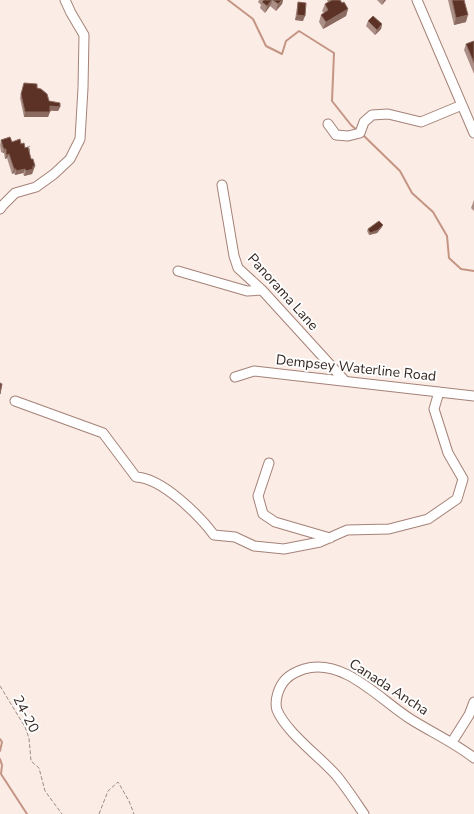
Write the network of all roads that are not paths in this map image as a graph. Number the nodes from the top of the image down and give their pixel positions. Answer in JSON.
{"nodes":[{"id":1,"x":65,"y":0,"type":"edge"},
{"id":2,"x":418,"y":0,"type":"edge"},
{"id":3,"x":462,"y":105,"type":"junction"},
{"id":4,"x":328,"y":124,"type":"dead end"},
{"id":5,"x":474,"y":133,"type":"edge"},
{"id":6,"x":222,"y":185,"type":"dead end"},
{"id":7,"x":0,"y":209,"type":"edge"},
{"id":8,"x":178,"y":271,"type":"dead end"},
{"id":9,"x":262,"y":290,"type":"junction"},
{"id":10,"x":235,"y":377,"type":"dead end"},
{"id":11,"x":345,"y":381,"type":"junction"},
{"id":12,"x":439,"y":392,"type":"junction"},
{"id":13,"x":474,"y":396,"type":"edge"},
{"id":14,"x":15,"y":401,"type":"dead end"},
{"id":15,"x":269,"y":463,"type":"dead end"},
{"id":16,"x":330,"y":538,"type":"junction"},
{"id":17,"x":474,"y":702,"type":"edge"},
{"id":18,"x":452,"y":742,"type":"junction"},
{"id":19,"x":474,"y":758,"type":"edge"},
{"id":20,"x":364,"y":814,"type":"edge"}],
"edges":[{"from":1,"to":7,"type":"street"},
{"from":2,"to":3,"type":"street"},
{"from":3,"to":4,"type":"street"},
{"from":3,"to":5,"type":"street"},
{"from":6,"to":9,"type":"street","name":"Panorama Lane"},
{"from":8,"to":9,"type":"street"},
{"from":9,"to":11,"type":"street","name":"Panorama Lane"},
{"from":10,"to":11,"type":"street","name":"Dempsey Waterline Road"},
{"from":11,"to":12,"type":"street","name":"Dempsey Waterline Road"},
{"from":12,"to":13,"type":"street","name":"Dempsey Waterline Road"},
{"from":12,"to":16,"type":"street"},
{"from":14,"to":16,"type":"street"},
{"from":15,"to":16,"type":"street"},
{"from":17,"to":18,"type":"street"},
{"from":18,"to":19,"type":"street","name":"Canada Ancha"},
{"from":18,"to":20,"type":"street","name":"Canada Ancha"}]}
